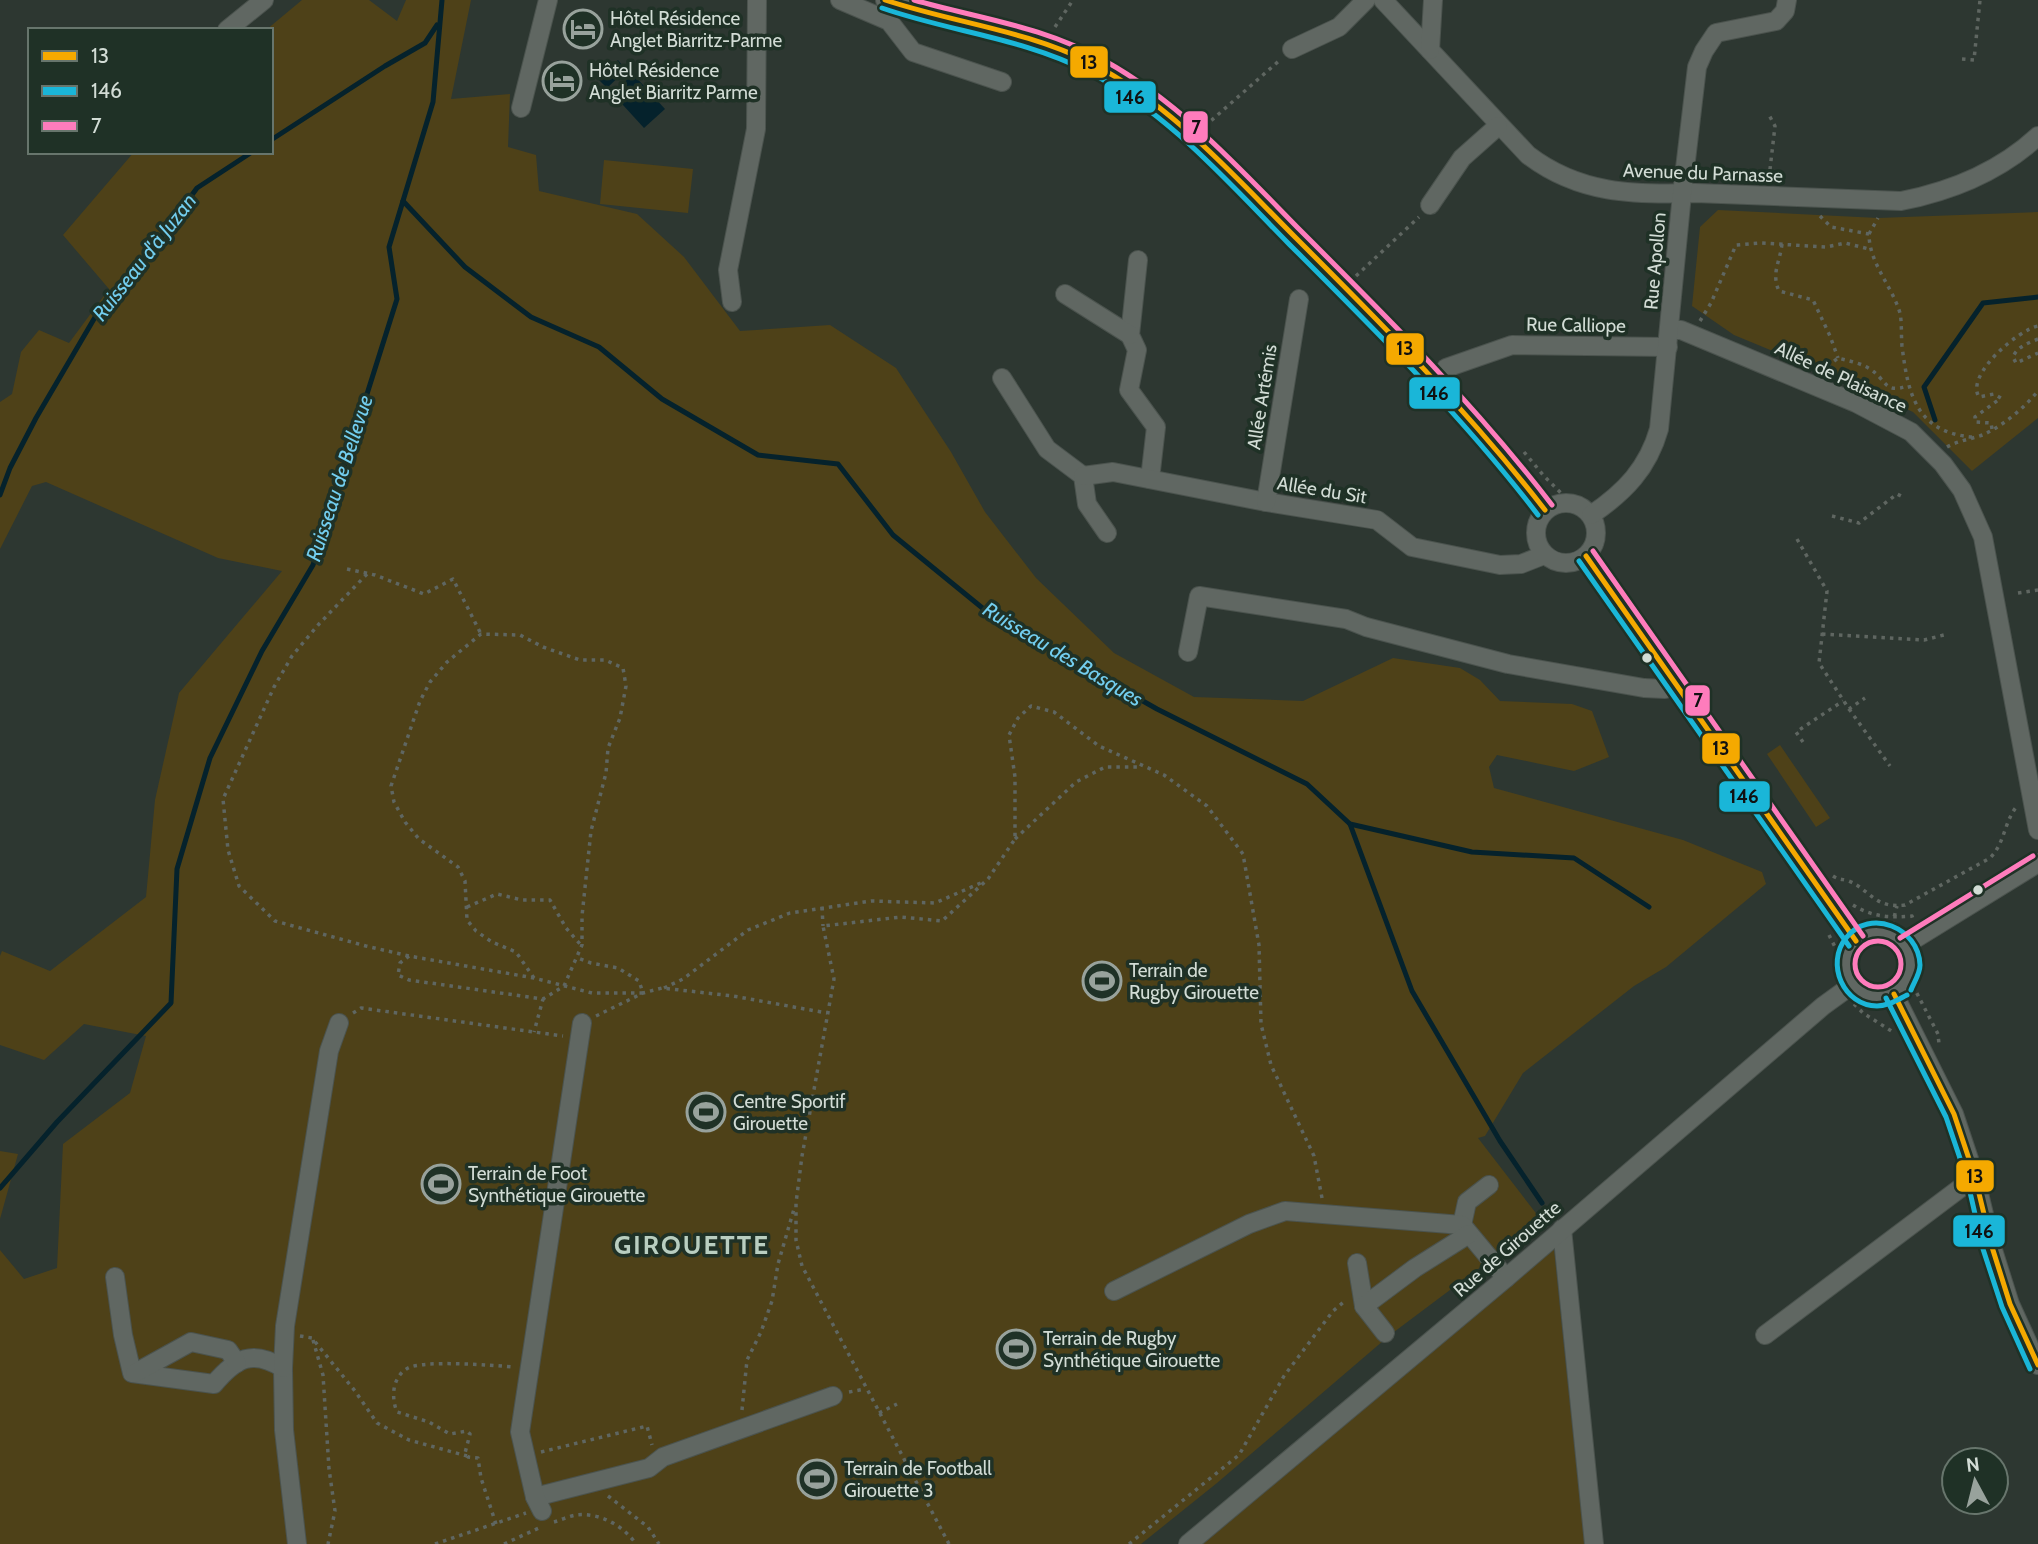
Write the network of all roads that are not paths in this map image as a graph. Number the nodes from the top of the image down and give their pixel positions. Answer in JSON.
{"nodes":[{"id":1,"x":264,"y":0,"type":"edge"},
{"id":2,"x":548,"y":0,"type":"edge"},
{"id":3,"x":757,"y":0,"type":"edge"},
{"id":4,"x":840,"y":0,"type":"edge"},
{"id":5,"x":1366,"y":0,"type":"edge"},
{"id":6,"x":1383,"y":0,"type":"edge"},
{"id":7,"x":1433,"y":0,"type":"edge"},
{"id":8,"x":1787,"y":0,"type":"edge"},
{"id":9,"x":891,"y":2,"type":"edge"},
{"id":10,"x":889,"y":21,"type":"junction"},
{"id":11,"x":229,"y":28,"type":"edge"},
{"id":12,"x":1292,"y":49,"type":"road end"},
{"id":13,"x":1430,"y":50,"type":"junction"},
{"id":14,"x":1002,"y":82,"type":"dead end"},
{"id":15,"x":521,"y":108,"type":"dead end"},
{"id":16,"x":1498,"y":125,"type":"junction"},
{"id":17,"x":2038,"y":136,"type":"edge"},
{"id":18,"x":1682,"y":194,"type":"junction"},
{"id":19,"x":1430,"y":205,"type":"road end"},
{"id":20,"x":1138,"y":260,"type":"dead end"},
{"id":21,"x":1065,"y":294,"type":"dead end"},
{"id":22,"x":1298,"y":299,"type":"dead end"},
{"id":23,"x":732,"y":302,"type":"dead end"},
{"id":24,"x":1130,"y":335,"type":"junction"},
{"id":25,"x":1669,"y":339,"type":"junction"},
{"id":26,"x":1446,"y":368,"type":"dead end"},
{"id":27,"x":1003,"y":378,"type":"dead end"},
{"id":28,"x":1083,"y":477,"type":"junction"},
{"id":29,"x":1150,"y":479,"type":"junction"},
{"id":30,"x":1266,"y":502,"type":"junction"},
{"id":31,"x":1545,"y":510,"type":"junction"},
{"id":32,"x":1591,"y":514,"type":"junction"},
{"id":33,"x":1107,"y":533,"type":"dead end"},
{"id":34,"x":1545,"y":555,"type":"junction"},
{"id":35,"x":1586,"y":556,"type":"junction"},
{"id":36,"x":1188,"y":652,"type":"dead end"},
{"id":37,"x":1677,"y":684,"type":"junction"},
{"id":38,"x":2038,"y":830,"type":"edge"},
{"id":39,"x":2038,"y":863,"type":"edge"},
{"id":40,"x":1856,"y":941,"type":"junction"},
{"id":41,"x":1905,"y":945,"type":"junction"},
{"id":42,"x":1848,"y":988,"type":"junction"},
{"id":43,"x":1894,"y":994,"type":"junction"},
{"id":44,"x":339,"y":1023,"type":"dead end"},
{"id":45,"x":582,"y":1023,"type":"dead end"},
{"id":46,"x":1975,"y":1177,"type":"junction"},
{"id":47,"x":1489,"y":1185,"type":"dead end"},
{"id":48,"x":1465,"y":1229,"type":"junction"},
{"id":49,"x":1562,"y":1229,"type":"junction"},
{"id":50,"x":1357,"y":1263,"type":"dead end"},
{"id":51,"x":115,"y":1277,"type":"dead end"},
{"id":52,"x":1506,"y":1278,"type":"junction"},
{"id":53,"x":1114,"y":1291,"type":"dead end"},
{"id":54,"x":1364,"y":1306,"type":"junction"},
{"id":55,"x":1385,"y":1333,"type":"dead end"},
{"id":56,"x":1765,"y":1335,"type":"dead end"},
{"id":57,"x":237,"y":1363,"type":"junction"},
{"id":58,"x":2038,"y":1366,"type":"edge"},
{"id":59,"x":283,"y":1368,"type":"junction"},
{"id":60,"x":135,"y":1373,"type":"junction"},
{"id":61,"x":834,"y":1396,"type":"dead end"},
{"id":62,"x":297,"y":1544,"type":"edge"},
{"id":63,"x":1188,"y":1544,"type":"edge"},
{"id":64,"x":1594,"y":1544,"type":"edge"}],
"edges":[{"from":1,"to":11,"type":"street"},
{"from":2,"to":15,"type":"street"},
{"from":3,"to":23,"type":"street"},
{"from":4,"to":10,"type":"street"},
{"from":5,"to":12,"type":"street"},
{"from":6,"to":13,"type":"street","name":"Avenue du Parnasse"},
{"from":7,"to":13,"type":"street"},
{"from":8,"to":18,"type":"street","name":"Rue Apollon"},
{"from":9,"to":10,"type":"street"},
{"from":9,"to":31,"type":"street"},
{"from":10,"to":14,"type":"street"},
{"from":13,"to":16,"type":"street","name":"Avenue du Parnasse"},
{"from":16,"to":18,"type":"street","name":"Avenue du Parnasse"},
{"from":16,"to":19,"type":"street"},
{"from":17,"to":18,"type":"street","name":"Avenue du Parnasse"},
{"from":18,"to":25,"type":"street","name":"Rue Apollon"},
{"from":20,"to":24,"type":"street"},
{"from":21,"to":24,"type":"street"},
{"from":22,"to":30,"type":"street","name":"Allée Artémis"},
{"from":24,"to":29,"type":"street"},
{"from":25,"to":26,"type":"street","name":"Rue Calliope"},
{"from":25,"to":32,"type":"street"},
{"from":25,"to":38,"type":"street","name":"Allée de Plaisance"},
{"from":27,"to":28,"type":"street"},
{"from":28,"to":29,"type":"street","name":"Allée du Sit"},
{"from":28,"to":33,"type":"street"},
{"from":29,"to":30,"type":"street","name":"Allée du Sit"},
{"from":30,"to":34,"type":"street","name":"Allée du Sit"},
{"from":31,"to":32,"type":"street"},
{"from":31,"to":34,"type":"street"},
{"from":32,"to":35,"type":"street"},
{"from":34,"to":35,"type":"street"},
{"from":35,"to":37,"type":"street"},
{"from":36,"to":37,"type":"street"},
{"from":37,"to":40,"type":"street"},
{"from":39,"to":41,"type":"street"},
{"from":40,"to":41,"type":"street"},
{"from":40,"to":42,"type":"street"},
{"from":41,"to":43,"type":"street"},
{"from":42,"to":43,"type":"street"},
{"from":42,"to":49,"type":"street","name":"Rue de Girouette"},
{"from":43,"to":46,"type":"street"},
{"from":44,"to":59,"type":"street"},
{"from":45,"to":61,"type":"street"},
{"from":46,"to":56,"type":"street"},
{"from":46,"to":58,"type":"street"},
{"from":47,"to":48,"type":"street"},
{"from":48,"to":52,"type":"street"},
{"from":48,"to":53,"type":"street"},
{"from":48,"to":54,"type":"street"},
{"from":49,"to":52,"type":"street","name":"Rue de Girouette"},
{"from":49,"to":64,"type":"street"},
{"from":50,"to":54,"type":"street"},
{"from":51,"to":60,"type":"street"},
{"from":52,"to":63,"type":"street","name":"Rue de Girouette"},
{"from":54,"to":55,"type":"street"},
{"from":57,"to":59,"type":"street"},
{"from":57,"to":60,"type":"street"},
{"from":57,"to":60,"type":"street"},
{"from":59,"to":62,"type":"street"}]}
